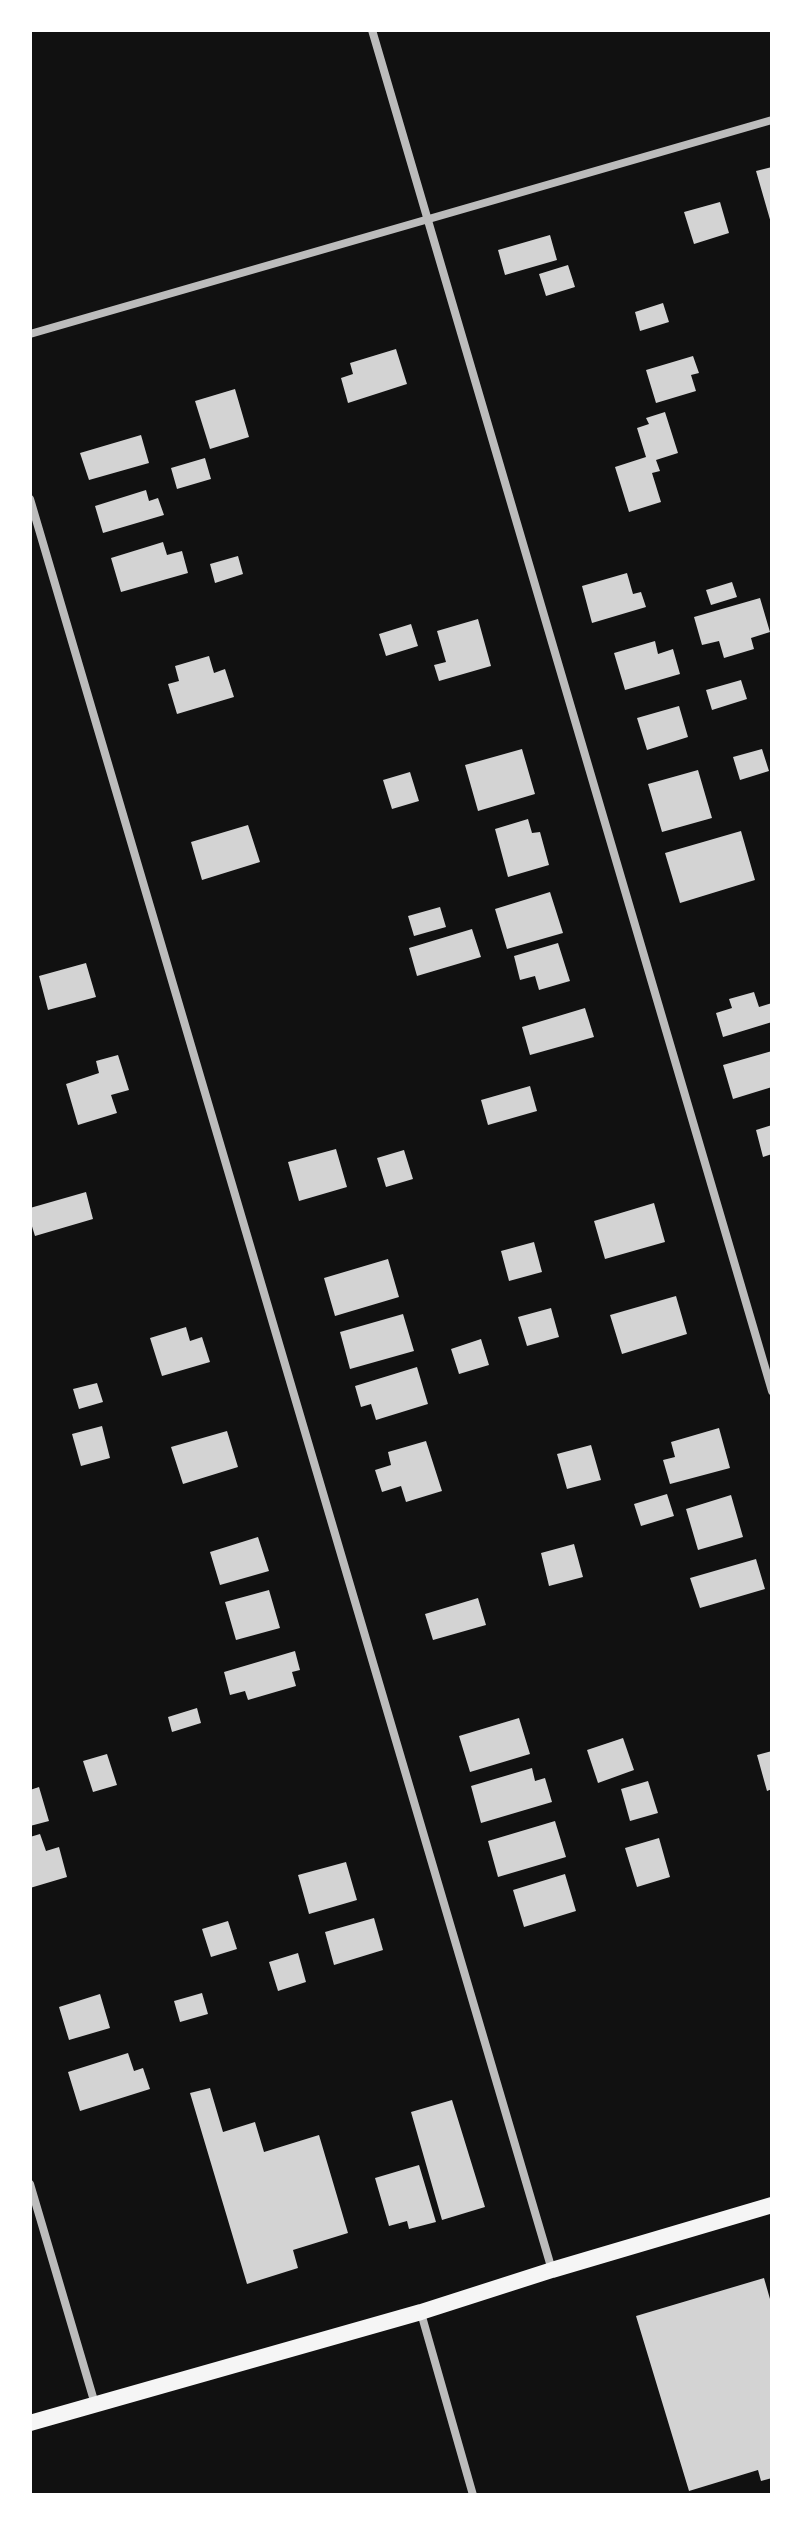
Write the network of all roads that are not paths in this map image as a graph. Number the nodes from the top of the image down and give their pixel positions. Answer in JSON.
{"nodes":[{"id":1,"x":372,"y":30,"type":"edge"},
{"id":2,"x":772,"y":120,"type":"edge"},
{"id":3,"x":427,"y":219,"type":"junction"},
{"id":4,"x":30,"y":334,"type":"edge"},
{"id":5,"x":30,"y":499,"type":"edge"},
{"id":6,"x":772,"y":1391,"type":"edge"},
{"id":7,"x":30,"y":2184,"type":"edge"},
{"id":8,"x":772,"y":2205,"type":"edge"},
{"id":9,"x":552,"y":2270,"type":"junction"},
{"id":10,"x":421,"y":2312,"type":"junction"},
{"id":11,"x":95,"y":2404,"type":"junction"},
{"id":12,"x":30,"y":2423,"type":"edge"},
{"id":13,"x":473,"y":2495,"type":"edge"}],
"edges":[{"from":1,"to":3,"type":"street"},
{"from":2,"to":3,"type":"street"},
{"from":3,"to":4,"type":"street"},
{"from":3,"to":6,"type":"street"},
{"from":5,"to":9,"type":"street"},
{"from":7,"to":11,"type":"street"},
{"from":8,"to":9,"type":"main road"},
{"from":9,"to":10,"type":"main road"},
{"from":10,"to":11,"type":"main road"},
{"from":10,"to":13,"type":"street"},
{"from":11,"to":12,"type":"main road"}]}
